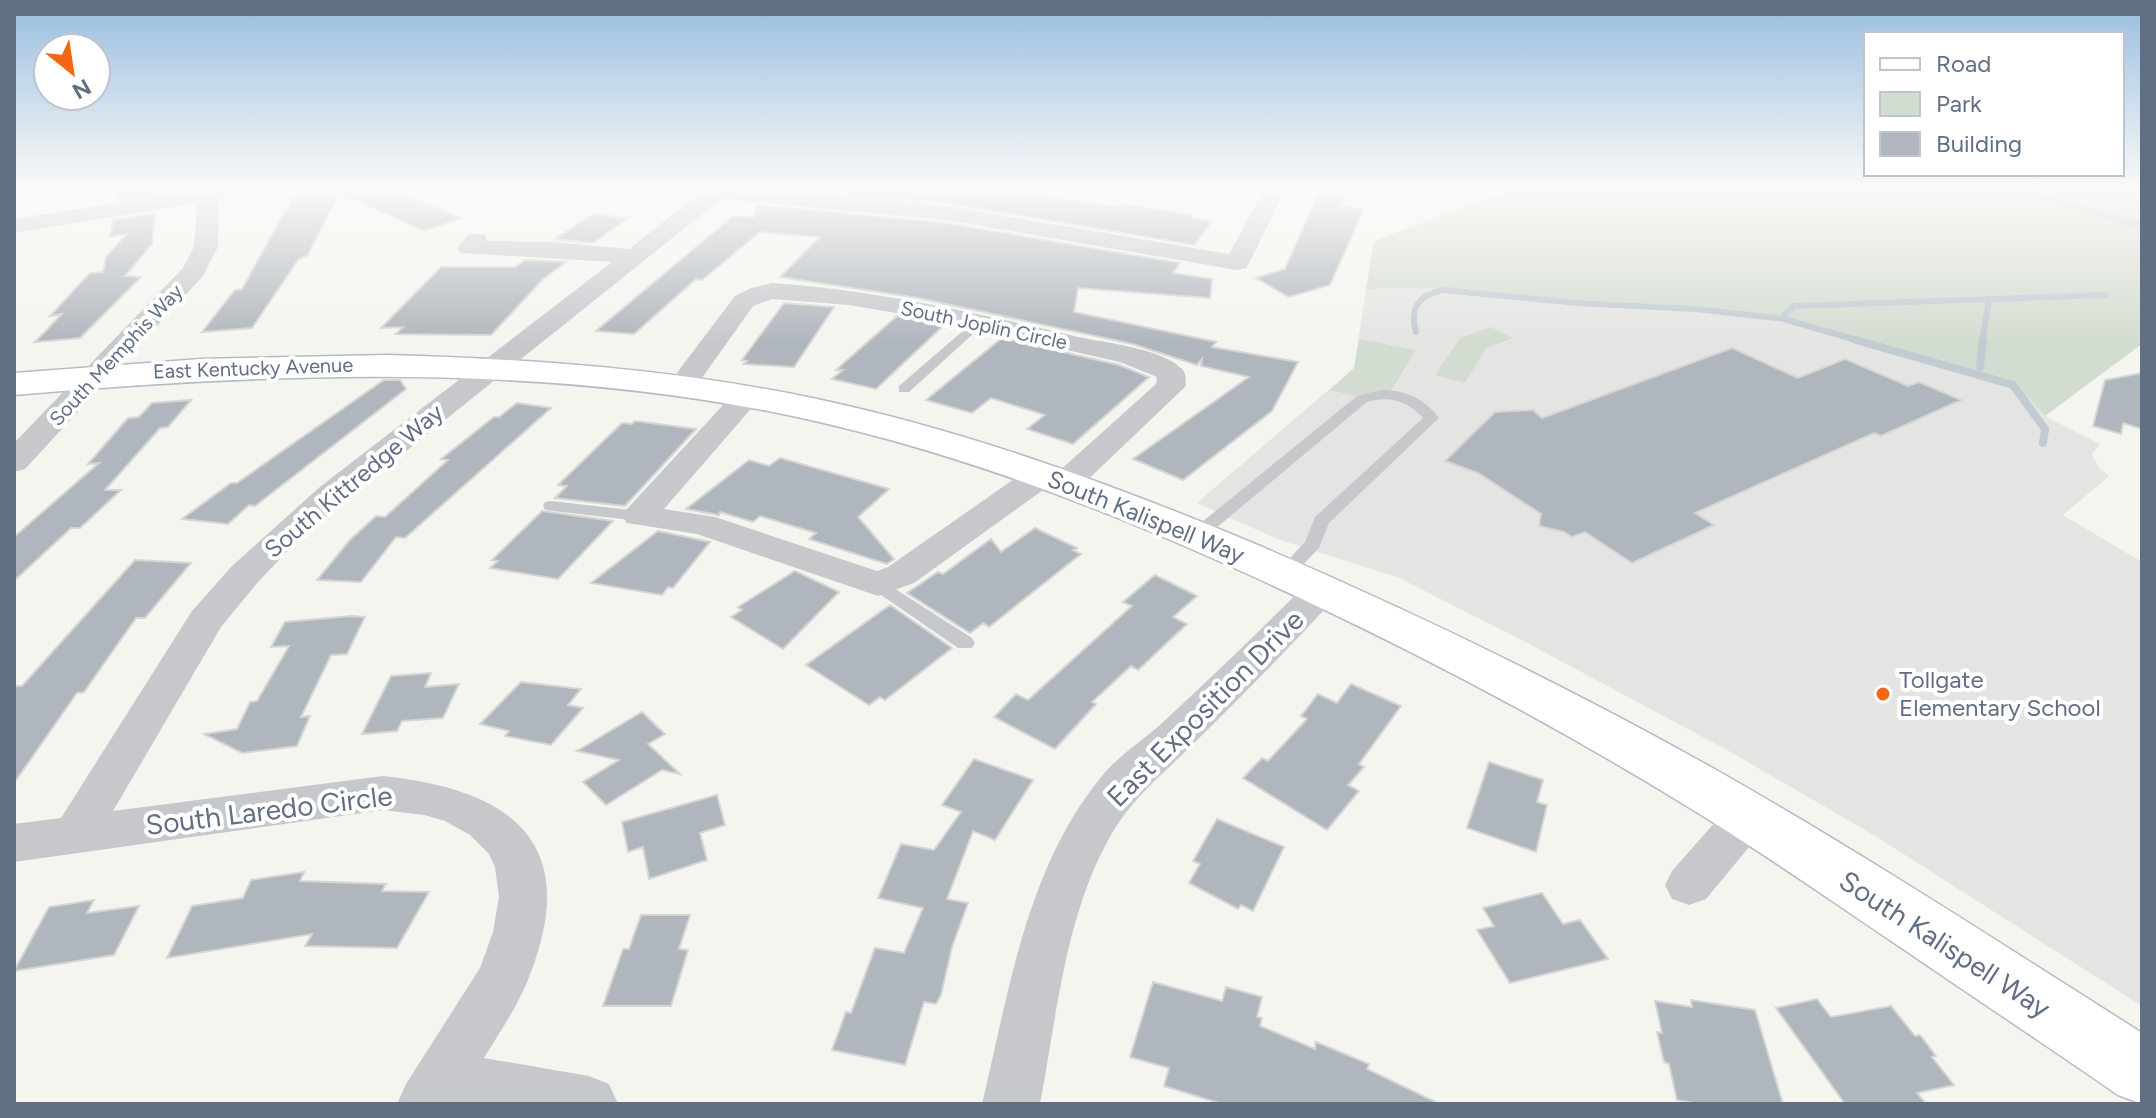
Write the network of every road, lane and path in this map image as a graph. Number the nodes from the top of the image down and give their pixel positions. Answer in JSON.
{"nodes":[{"id":1,"x":206,"y":239,"type":"edge"},
{"id":2,"x":477,"y":239,"type":"dead end"},
{"id":3,"x":657,"y":239,"type":"edge"},
{"id":4,"x":1098,"y":239,"type":"edge"},
{"id":5,"x":1249,"y":239,"type":"edge"},
{"id":6,"x":634,"y":257,"type":"junction"},
{"id":7,"x":979,"y":321,"type":"junction"},
{"id":8,"x":493,"y":367,"type":"junction"},
{"id":9,"x":96,"y":376,"type":"junction"},
{"id":10,"x":14,"y":384,"type":"edge"},
{"id":11,"x":682,"y":386,"type":"junction"},
{"id":12,"x":904,"y":389,"type":"dead end"},
{"id":13,"x":747,"y":396,"type":"junction"},
{"id":14,"x":14,"y":462,"type":"edge"},
{"id":15,"x":1053,"y":479,"type":"junction"},
{"id":16,"x":551,"y":506,"type":"dead end"},
{"id":17,"x":639,"y":516,"type":"junction"},
{"id":18,"x":1197,"y":535,"type":"junction"},
{"id":19,"x":1304,"y":581,"type":"junction"},
{"id":20,"x":878,"y":584,"type":"junction"},
{"id":21,"x":965,"y":643,"type":"dead end"},
{"id":22,"x":1748,"y":816,"type":"junction"},
{"id":23,"x":75,"y":835,"type":"junction"},
{"id":24,"x":14,"y":843,"type":"edge"},
{"id":25,"x":1689,"y":885,"type":"dead end"},
{"id":26,"x":2142,"y":1072,"type":"edge"},
{"id":27,"x":434,"y":1091,"type":"edge"},
{"id":28,"x":589,"y":1104,"type":"edge"},
{"id":29,"x":1011,"y":1104,"type":"edge"}],
"edges":[{"from":1,"to":9,"type":"street","name":"South Memphis Way"},
{"from":2,"to":6,"type":"street"},
{"from":3,"to":6,"type":"street","name":"South Kittredge Way"},
{"from":4,"to":5,"type":"street"},
{"from":6,"to":8,"type":"street","name":"South Kittredge Way"},
{"from":7,"to":11,"type":"street","name":"South Joplin Circle"},
{"from":7,"to":12,"type":"lane"},
{"from":7,"to":15,"type":"street","name":"South Joplin Circle"},
{"from":8,"to":9,"type":"street","name":"East Kentucky Avenue"},
{"from":8,"to":11,"type":"street","name":"South Kalispell Way"},
{"from":8,"to":23,"type":"street","name":"South Kittredge Way"},
{"from":9,"to":10,"type":"street","name":"East Kentucky Avenue"},
{"from":9,"to":14,"type":"street","name":"South Memphis Way"},
{"from":11,"to":13,"type":"street","name":"South Kalispell Way"},
{"from":13,"to":15,"type":"street","name":"South Kalispell Way"},
{"from":13,"to":17,"type":"street"},
{"from":15,"to":18,"type":"street","name":"South Kalispell Way"},
{"from":15,"to":20,"type":"street"},
{"from":16,"to":17,"type":"lane"},
{"from":17,"to":20,"type":"street"},
{"from":18,"to":19,"type":"street","name":"South Kalispell Way"},
{"from":18,"to":19,"type":"lane"},
{"from":19,"to":22,"type":"street","name":"South Kalispell Way"},
{"from":19,"to":29,"type":"street","name":"East Exposition Drive"},
{"from":20,"to":21,"type":"lane"},
{"from":22,"to":25,"type":"street"},
{"from":22,"to":26,"type":"street","name":"South Kalispell Way"},
{"from":23,"to":24,"type":"street","name":"South Laredo Circle"},
{"from":23,"to":27,"type":"street","name":"South Laredo Circle"},
{"from":27,"to":28,"type":"street"}]}
